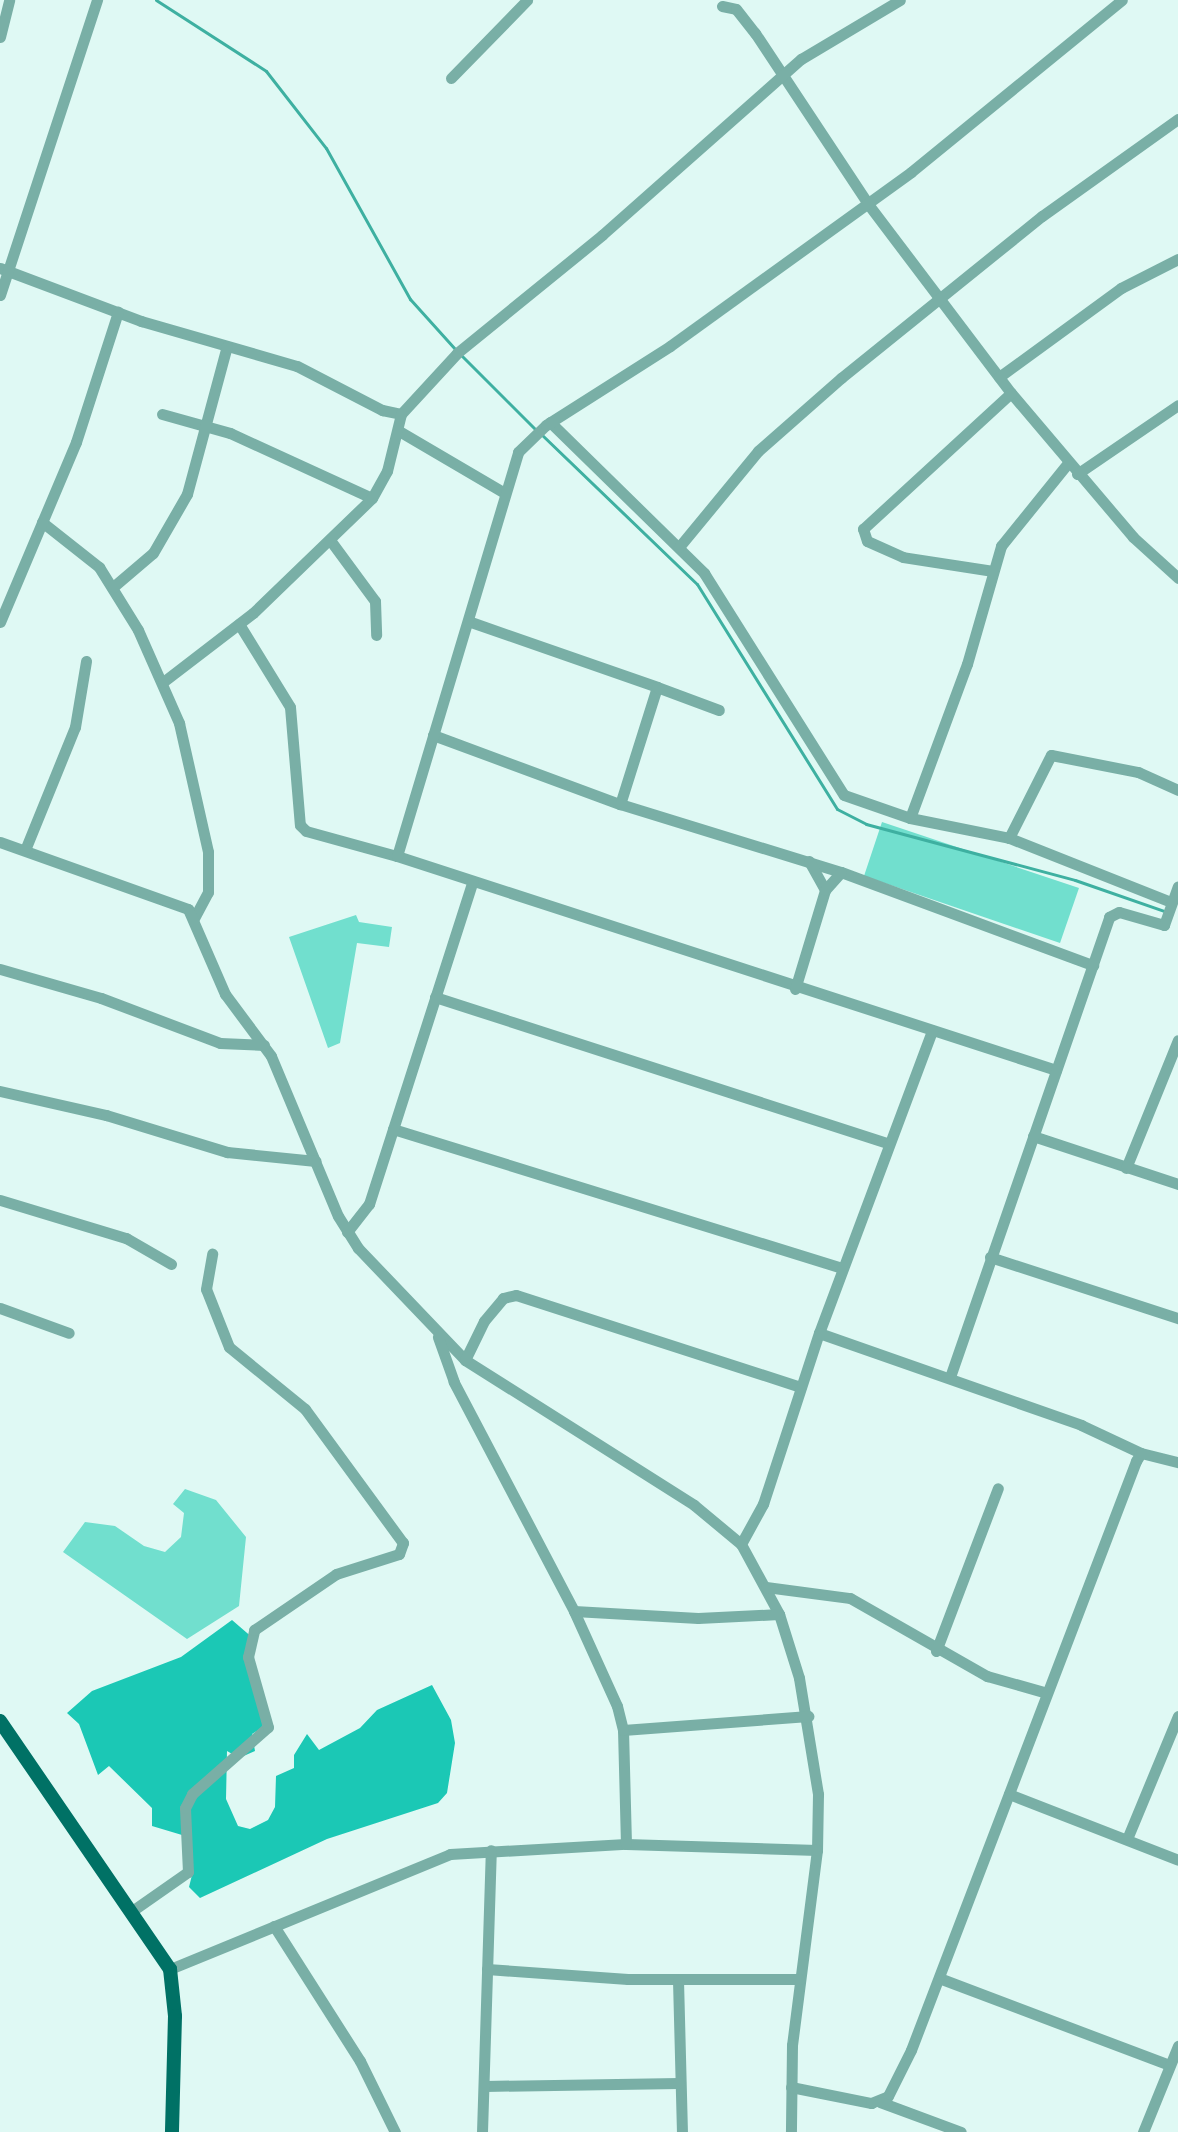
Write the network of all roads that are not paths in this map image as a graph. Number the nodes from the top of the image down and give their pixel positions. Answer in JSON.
{"nodes":[{"id":1,"x":9,"y":0,"type":"edge"},
{"id":2,"x":97,"y":0,"type":"edge"},
{"id":3,"x":527,"y":0,"type":"edge"},
{"id":4,"x":900,"y":0,"type":"edge"},
{"id":5,"x":1122,"y":0,"type":"edge"},
{"id":6,"x":722,"y":6,"type":"dead end"},
{"id":7,"x":2,"y":22,"type":"edge"},
{"id":8,"x":0,"y":37,"type":"edge"},
{"id":9,"x":451,"y":78,"type":"dead end"},
{"id":10,"x":782,"y":79,"type":"junction"},
{"id":11,"x":1178,"y":119,"type":"edge"},
{"id":12,"x":868,"y":204,"type":"junction"},
{"id":13,"x":1178,"y":259,"type":"edge"},
{"id":14,"x":4,"y":269,"type":"edge"},
{"id":15,"x":0,"y":295,"type":"edge"},
{"id":16,"x":940,"y":301,"type":"junction"},
{"id":17,"x":118,"y":312,"type":"junction"},
{"id":18,"x":227,"y":346,"type":"junction"},
{"id":19,"x":999,"y":377,"type":"junction"},
{"id":20,"x":1011,"y":393,"type":"junction"},
{"id":21,"x":1178,"y":405,"type":"edge"},
{"id":22,"x":162,"y":414,"type":"dead end"},
{"id":23,"x":401,"y":414,"type":"junction"},
{"id":24,"x":548,"y":424,"type":"junction"},
{"id":25,"x":206,"y":425,"type":"junction"},
{"id":26,"x":399,"y":431,"type":"junction"},
{"id":27,"x":1068,"y":463,"type":"junction"},
{"id":28,"x":1077,"y":474,"type":"junction"},
{"id":29,"x":503,"y":492,"type":"junction"},
{"id":30,"x":372,"y":498,"type":"junction"},
{"id":31,"x":42,"y":522,"type":"junction"},
{"id":32,"x":330,"y":540,"type":"junction"},
{"id":33,"x":679,"y":547,"type":"junction"},
{"id":34,"x":993,"y":571,"type":"junction"},
{"id":35,"x":1178,"y":578,"type":"edge"},
{"id":36,"x":113,"y":587,"type":"junction"},
{"id":37,"x":468,"y":621,"type":"junction"},
{"id":38,"x":0,"y":622,"type":"edge"},
{"id":39,"x":239,"y":624,"type":"junction"},
{"id":40,"x":376,"y":635,"type":"dead end"},
{"id":41,"x":86,"y":661,"type":"dead end"},
{"id":42,"x":163,"y":682,"type":"junction"},
{"id":43,"x":657,"y":687,"type":"junction"},
{"id":44,"x":719,"y":710,"type":"dead end"},
{"id":45,"x":433,"y":735,"type":"junction"},
{"id":46,"x":1178,"y":790,"type":"edge"},
{"id":47,"x":620,"y":804,"type":"junction"},
{"id":48,"x":910,"y":818,"type":"junction"},
{"id":49,"x":1009,"y":838,"type":"junction"},
{"id":50,"x":0,"y":842,"type":"edge"},
{"id":51,"x":25,"y":850,"type":"junction"},
{"id":52,"x":397,"y":856,"type":"junction"},
{"id":53,"x":809,"y":861,"type":"junction"},
{"id":54,"x":841,"y":872,"type":"junction"},
{"id":55,"x":473,"y":881,"type":"junction"},
{"id":56,"x":1178,"y":886,"type":"edge"},
{"id":57,"x":825,"y":890,"type":"junction"},
{"id":58,"x":1170,"y":911,"type":"junction"},
{"id":59,"x":194,"y":918,"type":"junction"},
{"id":60,"x":1093,"y":965,"type":"junction"},
{"id":61,"x":0,"y":969,"type":"edge"},
{"id":62,"x":795,"y":989,"type":"junction"},
{"id":63,"x":435,"y":997,"type":"junction"},
{"id":64,"x":932,"y":1030,"type":"junction"},
{"id":65,"x":1178,"y":1040,"type":"edge"},
{"id":66,"x":264,"y":1045,"type":"junction"},
{"id":67,"x":1056,"y":1070,"type":"junction"},
{"id":68,"x":0,"y":1091,"type":"edge"},
{"id":69,"x":393,"y":1129,"type":"junction"},
{"id":70,"x":1033,"y":1136,"type":"junction"},
{"id":71,"x":889,"y":1144,"type":"junction"},
{"id":72,"x":316,"y":1161,"type":"junction"},
{"id":73,"x":1126,"y":1168,"type":"junction"},
{"id":74,"x":1178,"y":1184,"type":"edge"},
{"id":75,"x":0,"y":1200,"type":"edge"},
{"id":76,"x":347,"y":1232,"type":"junction"},
{"id":77,"x":212,"y":1254,"type":"dead end"},
{"id":78,"x":990,"y":1257,"type":"junction"},
{"id":79,"x":171,"y":1264,"type":"dead end"},
{"id":80,"x":842,"y":1268,"type":"junction"},
{"id":81,"x":0,"y":1308,"type":"edge"},
{"id":82,"x":1178,"y":1318,"type":"edge"},
{"id":83,"x":69,"y":1333,"type":"dead end"},
{"id":84,"x":819,"y":1333,"type":"junction"},
{"id":85,"x":438,"y":1336,"type":"junction"},
{"id":86,"x":465,"y":1360,"type":"junction"},
{"id":87,"x":950,"y":1377,"type":"junction"},
{"id":88,"x":801,"y":1387,"type":"junction"},
{"id":89,"x":1141,"y":1453,"type":"junction"},
{"id":90,"x":1178,"y":1462,"type":"edge"},
{"id":91,"x":998,"y":1488,"type":"dead end"},
{"id":92,"x":741,"y":1544,"type":"junction"},
{"id":93,"x":766,"y":1587,"type":"junction"},
{"id":94,"x":574,"y":1611,"type":"junction"},
{"id":95,"x":779,"y":1614,"type":"junction"},
{"id":96,"x":936,"y":1651,"type":"junction"},
{"id":97,"x":1047,"y":1693,"type":"junction"},
{"id":98,"x":808,"y":1716,"type":"junction"},
{"id":99,"x":1178,"y":1716,"type":"edge"},
{"id":100,"x":0,"y":1721,"type":"edge"},
{"id":101,"x":623,"y":1730,"type":"junction"},
{"id":102,"x":1009,"y":1794,"type":"junction"},
{"id":103,"x":1127,"y":1839,"type":"junction"},
{"id":104,"x":626,"y":1844,"type":"junction"},
{"id":105,"x":491,"y":1850,"type":"junction"},
{"id":106,"x":817,"y":1850,"type":"junction"},
{"id":107,"x":1178,"y":1860,"type":"edge"},
{"id":108,"x":132,"y":1911,"type":"junction"},
{"id":109,"x":274,"y":1926,"type":"junction"},
{"id":110,"x":170,"y":1969,"type":"junction"},
{"id":111,"x":487,"y":1969,"type":"junction"},
{"id":112,"x":939,"y":1978,"type":"junction"},
{"id":113,"x":799,"y":1979,"type":"junction"},
{"id":114,"x":678,"y":1980,"type":"junction"},
{"id":115,"x":1178,"y":2046,"type":"edge"},
{"id":116,"x":1169,"y":2065,"type":"junction"},
{"id":117,"x":679,"y":2083,"type":"junction"},
{"id":118,"x":485,"y":2086,"type":"junction"},
{"id":119,"x":791,"y":2087,"type":"junction"},
{"id":120,"x":880,"y":2102,"type":"junction"},
{"id":121,"x":172,"y":2132,"type":"edge"},
{"id":122,"x":395,"y":2132,"type":"edge"},
{"id":123,"x":482,"y":2132,"type":"edge"},
{"id":124,"x":682,"y":2132,"type":"edge"},
{"id":125,"x":791,"y":2132,"type":"edge"},
{"id":126,"x":961,"y":2132,"type":"edge"},
{"id":127,"x":1143,"y":2132,"type":"edge"}],
"edges":[{"from":1,"to":7,"type":"street"},
{"from":2,"to":14,"type":"street"},
{"from":3,"to":9,"type":"street"},
{"from":4,"to":10,"type":"street"},
{"from":5,"to":12,"type":"street"},
{"from":6,"to":10,"type":"street"},
{"from":7,"to":8,"type":"street"},
{"from":10,"to":12,"type":"street"},
{"from":10,"to":23,"type":"street"},
{"from":11,"to":16,"type":"street"},
{"from":12,"to":16,"type":"street"},
{"from":12,"to":24,"type":"street"},
{"from":13,"to":19,"type":"street"},
{"from":14,"to":15,"type":"street"},
{"from":14,"to":17,"type":"street"},
{"from":16,"to":19,"type":"street"},
{"from":16,"to":33,"type":"street"},
{"from":17,"to":18,"type":"street"},
{"from":17,"to":31,"type":"street"},
{"from":18,"to":23,"type":"street"},
{"from":18,"to":25,"type":"street"},
{"from":19,"to":20,"type":"street"},
{"from":20,"to":27,"type":"street"},
{"from":20,"to":34,"type":"street"},
{"from":21,"to":28,"type":"street"},
{"from":22,"to":25,"type":"street"},
{"from":23,"to":26,"type":"street"},
{"from":24,"to":29,"type":"street"},
{"from":24,"to":33,"type":"street"},
{"from":25,"to":30,"type":"street"},
{"from":25,"to":36,"type":"street"},
{"from":26,"to":29,"type":"street"},
{"from":26,"to":30,"type":"street"},
{"from":27,"to":28,"type":"street"},
{"from":27,"to":34,"type":"street"},
{"from":28,"to":35,"type":"street"},
{"from":29,"to":37,"type":"street"},
{"from":30,"to":32,"type":"street"},
{"from":31,"to":36,"type":"street"},
{"from":31,"to":38,"type":"street"},
{"from":32,"to":39,"type":"street"},
{"from":32,"to":40,"type":"street"},
{"from":33,"to":48,"type":"street"},
{"from":34,"to":48,"type":"street"},
{"from":36,"to":42,"type":"street"},
{"from":37,"to":43,"type":"street"},
{"from":37,"to":45,"type":"street"},
{"from":39,"to":42,"type":"street"},
{"from":39,"to":52,"type":"street"},
{"from":41,"to":51,"type":"street"},
{"from":42,"to":59,"type":"street"},
{"from":43,"to":44,"type":"street"},
{"from":43,"to":47,"type":"street"},
{"from":45,"to":47,"type":"street"},
{"from":45,"to":52,"type":"street"},
{"from":46,"to":49,"type":"street"},
{"from":47,"to":53,"type":"street"},
{"from":48,"to":49,"type":"street"},
{"from":49,"to":58,"type":"street"},
{"from":50,"to":51,"type":"street"},
{"from":51,"to":59,"type":"street"},
{"from":52,"to":55,"type":"street"},
{"from":53,"to":54,"type":"street"},
{"from":53,"to":57,"type":"street"},
{"from":54,"to":57,"type":"street"},
{"from":54,"to":60,"type":"street"},
{"from":55,"to":62,"type":"street"},
{"from":55,"to":63,"type":"street"},
{"from":56,"to":58,"type":"street"},
{"from":57,"to":62,"type":"street"},
{"from":58,"to":60,"type":"street"},
{"from":59,"to":66,"type":"street"},
{"from":60,"to":67,"type":"street"},
{"from":61,"to":66,"type":"street"},
{"from":62,"to":64,"type":"street"},
{"from":63,"to":69,"type":"street"},
{"from":63,"to":71,"type":"street"},
{"from":64,"to":67,"type":"street"},
{"from":64,"to":71,"type":"street"},
{"from":65,"to":73,"type":"street"},
{"from":66,"to":72,"type":"street"},
{"from":67,"to":70,"type":"street"},
{"from":68,"to":72,"type":"street"},
{"from":69,"to":76,"type":"street"},
{"from":69,"to":80,"type":"street"},
{"from":70,"to":73,"type":"street"},
{"from":70,"to":78,"type":"street"},
{"from":71,"to":80,"type":"street"},
{"from":72,"to":76,"type":"street"},
{"from":73,"to":74,"type":"street"},
{"from":75,"to":79,"type":"street"},
{"from":76,"to":85,"type":"street"},
{"from":77,"to":108,"type":"street"},
{"from":78,"to":82,"type":"street"},
{"from":78,"to":87,"type":"street"},
{"from":80,"to":84,"type":"street"},
{"from":81,"to":83,"type":"street"},
{"from":84,"to":87,"type":"street"},
{"from":84,"to":88,"type":"street"},
{"from":85,"to":86,"type":"street"},
{"from":85,"to":94,"type":"street"},
{"from":86,"to":88,"type":"street"},
{"from":86,"to":92,"type":"street"},
{"from":87,"to":89,"type":"street"},
{"from":88,"to":92,"type":"street"},
{"from":89,"to":90,"type":"street"},
{"from":89,"to":97,"type":"street"},
{"from":91,"to":96,"type":"street"},
{"from":92,"to":93,"type":"street"},
{"from":93,"to":95,"type":"street"},
{"from":93,"to":96,"type":"street"},
{"from":94,"to":95,"type":"street"},
{"from":94,"to":101,"type":"street"},
{"from":95,"to":98,"type":"street"},
{"from":96,"to":97,"type":"street"},
{"from":97,"to":102,"type":"street"},
{"from":98,"to":101,"type":"street"},
{"from":98,"to":106,"type":"street"},
{"from":99,"to":103,"type":"street"},
{"from":100,"to":108,"type":"main road"},
{"from":101,"to":104,"type":"street"},
{"from":102,"to":103,"type":"street"},
{"from":102,"to":112,"type":"street"},
{"from":103,"to":107,"type":"street"},
{"from":104,"to":105,"type":"street"},
{"from":104,"to":106,"type":"street"},
{"from":105,"to":109,"type":"street"},
{"from":105,"to":111,"type":"street"},
{"from":106,"to":113,"type":"street"},
{"from":108,"to":110,"type":"main road"},
{"from":109,"to":110,"type":"street"},
{"from":109,"to":122,"type":"street"},
{"from":110,"to":121,"type":"main road"},
{"from":111,"to":114,"type":"street"},
{"from":111,"to":118,"type":"street"},
{"from":112,"to":116,"type":"street"},
{"from":112,"to":120,"type":"street"},
{"from":113,"to":114,"type":"street"},
{"from":113,"to":119,"type":"street"},
{"from":114,"to":117,"type":"street"},
{"from":115,"to":116,"type":"street"},
{"from":116,"to":127,"type":"street"},
{"from":117,"to":118,"type":"street"},
{"from":117,"to":124,"type":"street"},
{"from":118,"to":123,"type":"street"},
{"from":119,"to":120,"type":"street"},
{"from":119,"to":125,"type":"street"},
{"from":120,"to":126,"type":"street"}]}
